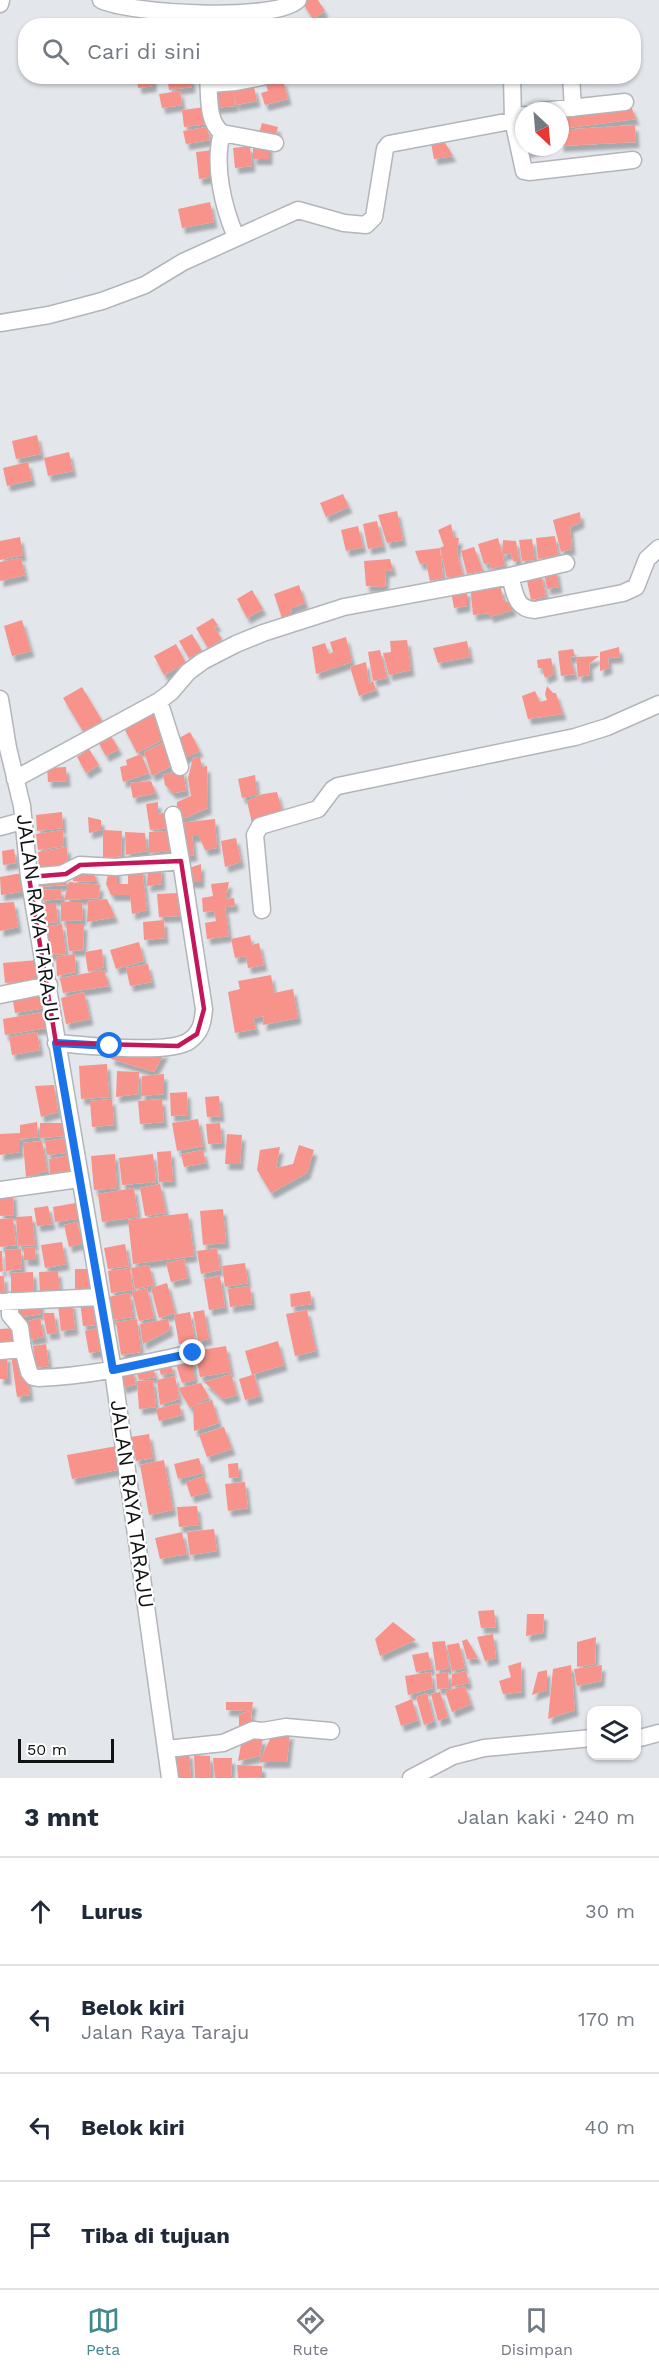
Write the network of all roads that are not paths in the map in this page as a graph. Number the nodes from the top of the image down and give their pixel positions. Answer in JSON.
{"nodes":[{"id":1,"x":1,"y":0,"type":"edge"},
{"id":2,"x":101,"y":0,"type":"edge"},
{"id":3,"x":298,"y":0,"type":"edge"},
{"id":4,"x":0,"y":4,"type":"edge"},
{"id":5,"x":192,"y":18,"type":"edge"},
{"id":6,"x":216,"y":18,"type":"edge"},
{"id":7,"x":208,"y":84,"type":"edge"},
{"id":8,"x":513,"y":84,"type":"edge"},
{"id":9,"x":572,"y":84,"type":"edge"},
{"id":10,"x":516,"y":102,"type":"edge"},
{"id":11,"x":625,"y":102,"type":"dead end"},
{"id":12,"x":569,"y":108,"type":"edge"},
{"id":13,"x":573,"y":108,"type":"junction"},
{"id":14,"x":515,"y":119,"type":"edge"},
{"id":15,"x":222,"y":133,"type":"junction"},
{"id":16,"x":275,"y":143,"type":"dead end"},
{"id":17,"x":521,"y":156,"type":"edge"},
{"id":18,"x":633,"y":160,"type":"dead end"},
{"id":19,"x":236,"y":237,"type":"junction"},
{"id":20,"x":0,"y":323,"type":"edge"},
{"id":21,"x":659,"y":548,"type":"edge"},
{"id":22,"x":566,"y":563,"type":"dead end"},
{"id":23,"x":510,"y":576,"type":"junction"},
{"id":24,"x":0,"y":699,"type":"edge"},
{"id":25,"x":159,"y":701,"type":"junction"},
{"id":26,"x":659,"y":704,"type":"edge"},
{"id":27,"x":180,"y":767,"type":"dead end"},
{"id":28,"x":15,"y":779,"type":"junction"},
{"id":29,"x":173,"y":815,"type":"dead end"},
{"id":30,"x":22,"y":821,"type":"junction"},
{"id":31,"x":0,"y":826,"type":"edge"},
{"id":32,"x":181,"y":861,"type":"junction"},
{"id":33,"x":29,"y":877,"type":"junction"},
{"id":34,"x":261,"y":910,"type":"dead end"},
{"id":35,"x":49,"y":985,"type":"junction"},
{"id":36,"x":0,"y":995,"type":"edge"},
{"id":37,"x":56,"y":1043,"type":"junction"},
{"id":38,"x":79,"y":1179,"type":"junction"},
{"id":39,"x":0,"y":1190,"type":"edge"},
{"id":40,"x":99,"y":1297,"type":"junction"},
{"id":41,"x":5,"y":1302,"type":"edge"},
{"id":42,"x":23,"y":1349,"type":"junction"},
{"id":43,"x":0,"y":1351,"type":"edge"},
{"id":44,"x":193,"y":1353,"type":"dead end"},
{"id":45,"x":113,"y":1370,"type":"junction"},
{"id":46,"x":331,"y":1731,"type":"dead end"},
{"id":47,"x":659,"y":1733,"type":"edge"},
{"id":48,"x":587,"y":1738,"type":"edge"},
{"id":49,"x":641,"y":1738,"type":"edge"},
{"id":50,"x":167,"y":1749,"type":"junction"},
{"id":51,"x":170,"y":1778,"type":"edge"},
{"id":52,"x":411,"y":1778,"type":"edge"}],
"edges":[{"from":1,"to":4,"type":"street"},
{"from":2,"to":5,"type":"street"},
{"from":3,"to":6,"type":"street"},
{"from":7,"to":15,"type":"street"},
{"from":8,"to":10,"type":"street"},
{"from":9,"to":13,"type":"street"},
{"from":11,"to":13,"type":"street"},
{"from":12,"to":13,"type":"street"},
{"from":14,"to":19,"type":"street"},
{"from":15,"to":16,"type":"street"},
{"from":15,"to":19,"type":"street"},
{"from":17,"to":18,"type":"street"},
{"from":19,"to":20,"type":"street"},
{"from":21,"to":23,"type":"street"},
{"from":22,"to":23,"type":"street"},
{"from":23,"to":25,"type":"street"},
{"from":24,"to":28,"type":"street","name":"JALAN RAYA TARAJU"},
{"from":25,"to":27,"type":"street"},
{"from":25,"to":28,"type":"street"},
{"from":26,"to":34,"type":"street"},
{"from":28,"to":30,"type":"street","name":"JALAN RAYA TARAJU"},
{"from":29,"to":32,"type":"street"},
{"from":30,"to":31,"type":"street"},
{"from":30,"to":33,"type":"street","name":"JALAN RAYA TARAJU"},
{"from":32,"to":33,"type":"street"},
{"from":32,"to":37,"type":"street"},
{"from":33,"to":35,"type":"street","name":"JALAN RAYA TARAJU"},
{"from":35,"to":36,"type":"street"},
{"from":35,"to":37,"type":"street","name":"JALAN RAYA TARAJU"},
{"from":37,"to":38,"type":"street","name":"JALAN RAYA TARAJU"},
{"from":38,"to":39,"type":"street"},
{"from":38,"to":40,"type":"street","name":"JALAN RAYA TARAJU"},
{"from":40,"to":41,"type":"street"},
{"from":40,"to":45,"type":"street","name":"JALAN RAYA TARAJU"},
{"from":41,"to":42,"type":"street"},
{"from":42,"to":43,"type":"street"},
{"from":42,"to":45,"type":"street"},
{"from":44,"to":45,"type":"street"},
{"from":45,"to":50,"type":"street","name":"JALAN RAYA TARAJU"},
{"from":46,"to":50,"type":"street"},
{"from":47,"to":49,"type":"street"},
{"from":48,"to":52,"type":"street"},
{"from":50,"to":51,"type":"street","name":"JALAN RAYA TARAJU"}]}
